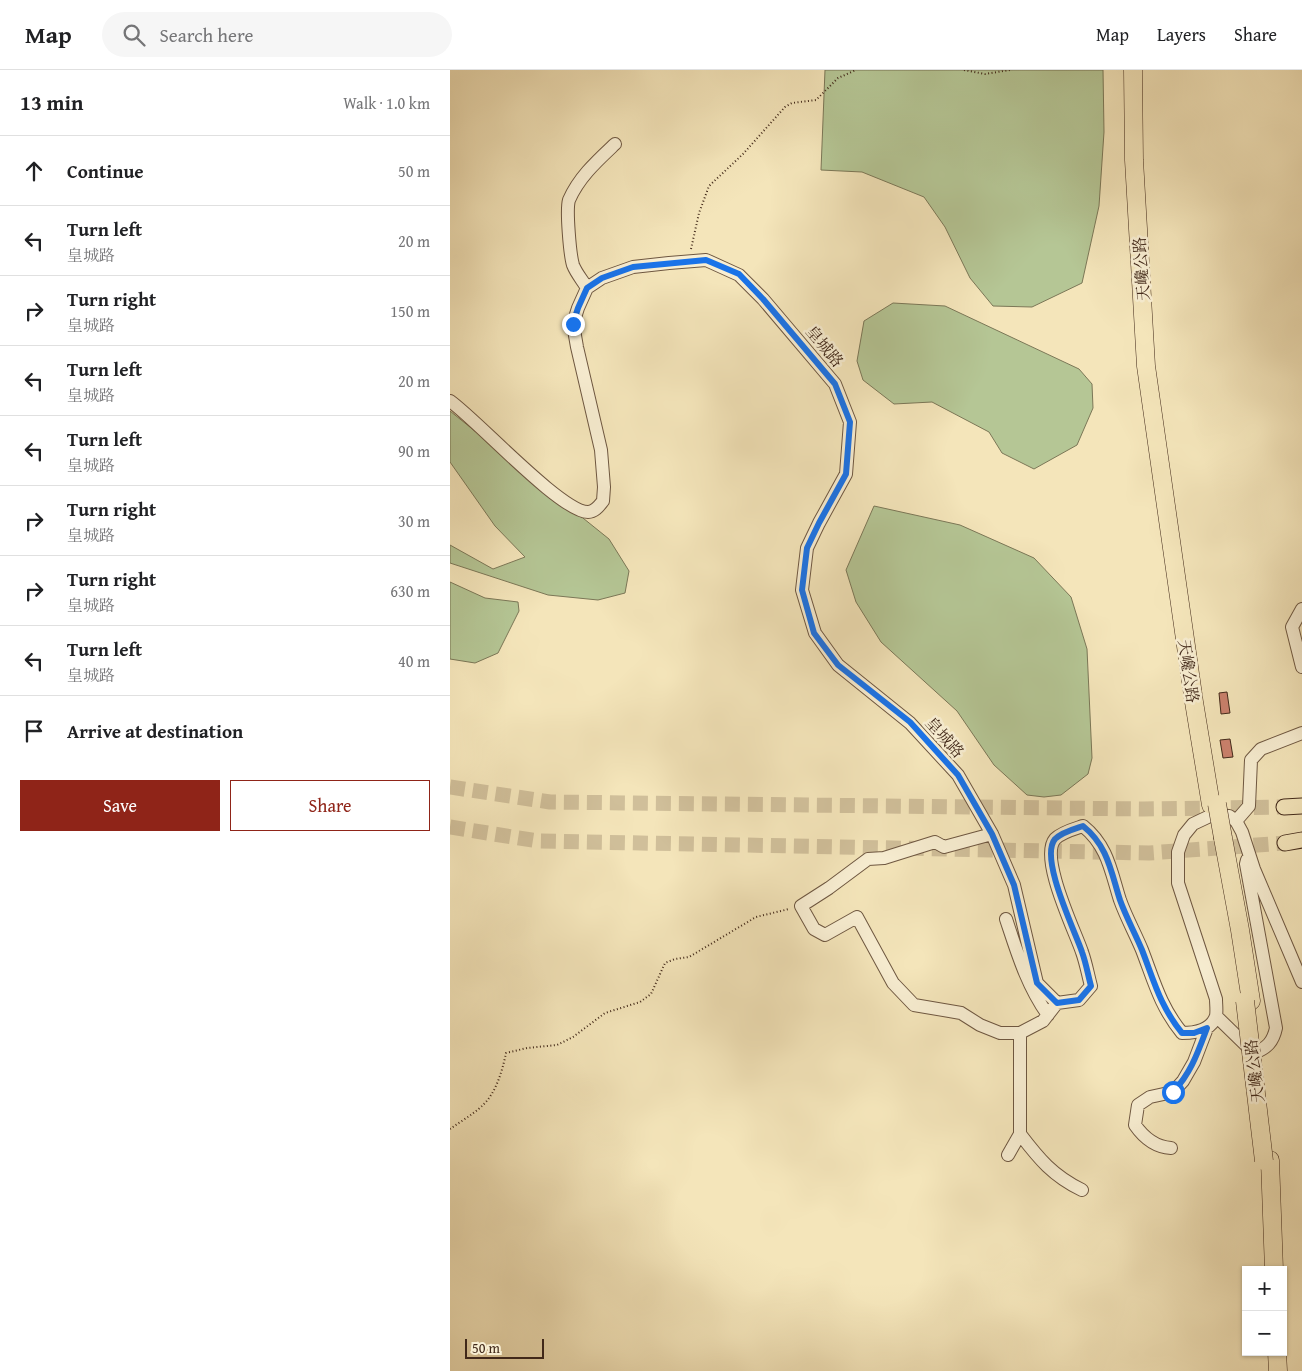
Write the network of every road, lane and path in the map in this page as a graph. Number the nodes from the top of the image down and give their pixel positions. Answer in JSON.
{"nodes":[{"id":1,"x":856,"y":70,"type":"edge"},
{"id":2,"x":964,"y":70,"type":"edge"},
{"id":3,"x":1010,"y":70,"type":"edge"},
{"id":4,"x":1133,"y":70,"type":"edge"},
{"id":5,"x":1141,"y":70,"type":"edge"},
{"id":6,"x":615,"y":144,"type":"dead end"},
{"id":7,"x":688,"y":262,"type":"junction"},
{"id":8,"x":587,"y":288,"type":"junction"},
{"id":9,"x":450,"y":401,"type":"edge"},
{"id":10,"x":1302,"y":609,"type":"edge"},
{"id":11,"x":1302,"y":667,"type":"edge"},
{"id":12,"x":1302,"y":733,"type":"edge"},
{"id":13,"x":1214,"y":804,"type":"junction"},
{"id":14,"x":1302,"y":806,"type":"edge"},
{"id":15,"x":1284,"y":807,"type":"tunnel mouth"},
{"id":16,"x":1236,"y":821,"type":"junction"},
{"id":17,"x":992,"y":834,"type":"junction"},
{"id":18,"x":1302,"y":840,"type":"edge"},
{"id":19,"x":1285,"y":843,"type":"tunnel mouth"},
{"id":20,"x":1249,"y":853,"type":"junction"},
{"id":21,"x":801,"y":906,"type":"junction"},
{"id":22,"x":1006,"y":919,"type":"dead end"},
{"id":23,"x":1302,"y":982,"type":"edge"},
{"id":24,"x":1057,"y":1003,"type":"junction"},
{"id":25,"x":1048,"y":1015,"type":"junction"},
{"id":26,"x":1216,"y":1016,"type":"junction"},
{"id":27,"x":1207,"y":1028,"type":"junction"},
{"id":28,"x":1020,"y":1032,"type":"junction"},
{"id":29,"x":450,"y":1130,"type":"edge"},
{"id":30,"x":1020,"y":1134,"type":"junction"},
{"id":31,"x":1171,"y":1148,"type":"dead end"},
{"id":32,"x":1008,"y":1155,"type":"dead end"},
{"id":33,"x":1267,"y":1161,"type":"junction"},
{"id":34,"x":1082,"y":1190,"type":"dead end"},
{"id":35,"x":1267,"y":1266,"type":"edge"},
{"id":36,"x":1274,"y":1266,"type":"edge"},
{"id":37,"x":1269,"y":1356,"type":"edge"},
{"id":38,"x":1277,"y":1356,"type":"edge"},
{"id":39,"x":1270,"y":1371,"type":"edge"},
{"id":40,"x":1278,"y":1371,"type":"edge"}],
"edges":[{"from":1,"to":7,"type":"path"},
{"from":2,"to":3,"type":"path"},
{"from":4,"to":13,"type":"highway","name":"天巉公路"},
{"from":5,"to":13,"type":"highway","name":"天巉公路"},
{"from":6,"to":8,"type":"street"},
{"from":7,"to":8,"type":"street","name":"皇城路"},
{"from":7,"to":17,"type":"street","name":"皇城路"},
{"from":8,"to":9,"type":"street"},
{"from":10,"to":11,"type":"street"},
{"from":12,"to":16,"type":"street"},
{"from":13,"to":33,"type":"highway","name":"天巉公路"},
{"from":14,"to":15,"type":"main road"},
{"from":16,"to":20,"type":"street"},
{"from":16,"to":26,"type":"street"},
{"from":17,"to":21,"type":"street"},
{"from":17,"to":24,"type":"street","name":"皇城路"},
{"from":18,"to":19,"type":"main road"},
{"from":20,"to":23,"type":"street"},
{"from":20,"to":26,"type":"street"},
{"from":21,"to":28,"type":"street"},
{"from":21,"to":29,"type":"path"},
{"from":22,"to":25,"type":"street"},
{"from":24,"to":25,"type":"street"},
{"from":24,"to":27,"type":"street"},
{"from":25,"to":28,"type":"street"},
{"from":26,"to":27,"type":"street"},
{"from":27,"to":31,"type":"street"},
{"from":28,"to":30,"type":"street"},
{"from":30,"to":32,"type":"street"},
{"from":30,"to":34,"type":"street"},
{"from":33,"to":35,"type":"highway","name":"天巉公路"},
{"from":33,"to":36,"type":"highway","name":"天巉公路"},
{"from":37,"to":39,"type":"highway"},
{"from":38,"to":40,"type":"highway"}]}
